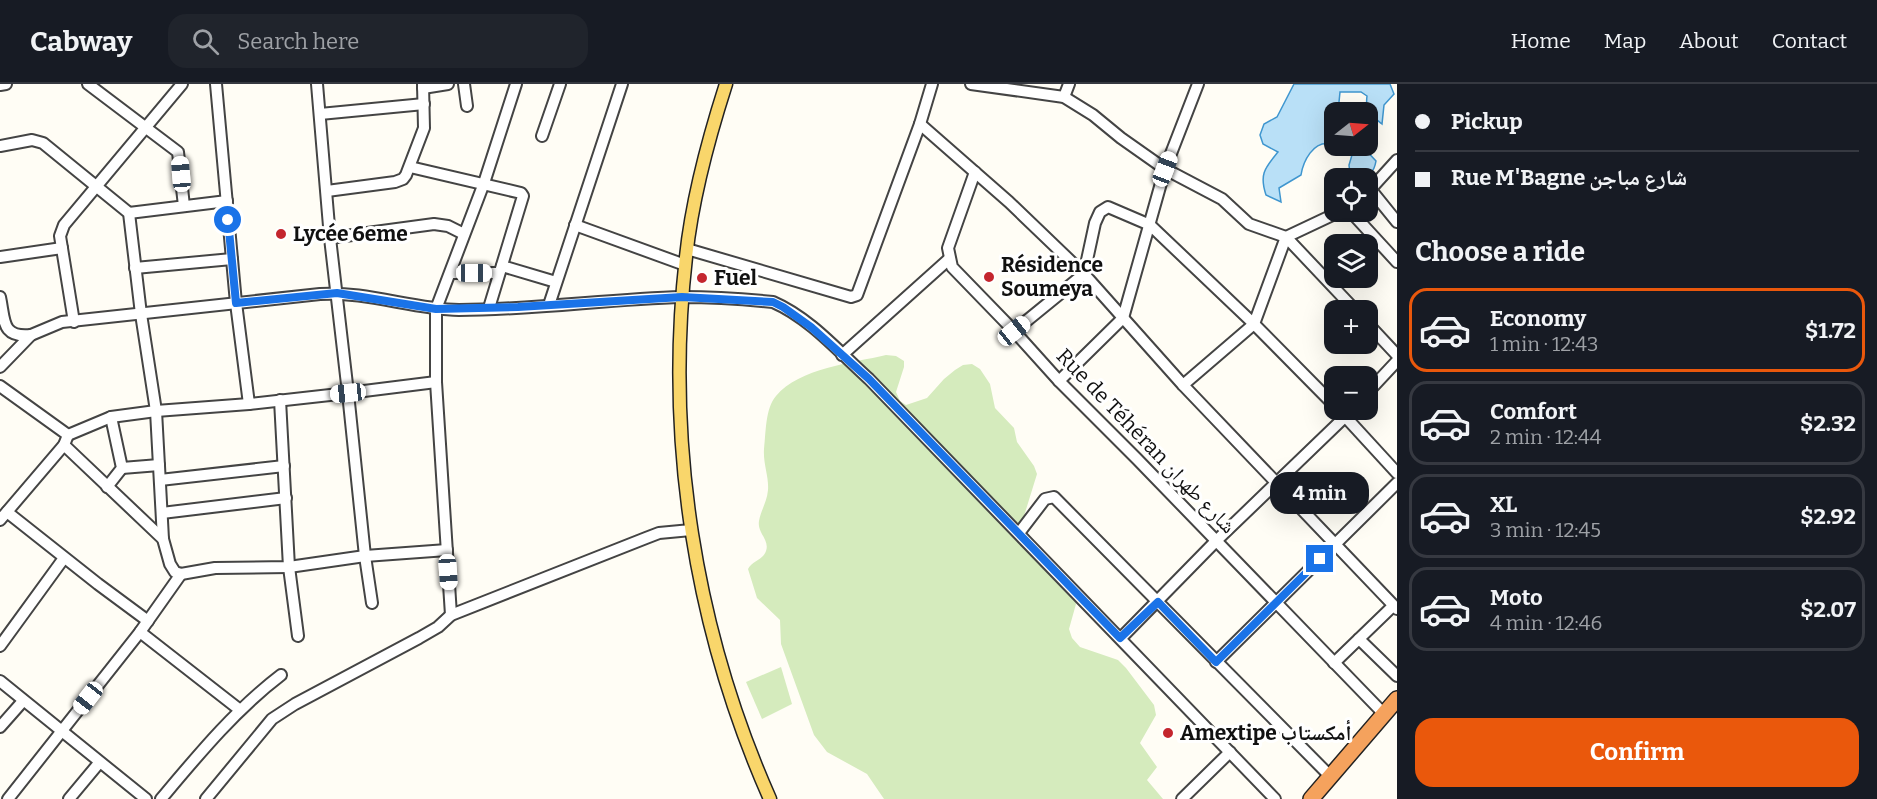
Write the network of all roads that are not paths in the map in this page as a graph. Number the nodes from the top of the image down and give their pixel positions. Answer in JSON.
{"nodes":[{"id":1,"x":6,"y":84,"type":"edge"},
{"id":2,"x":88,"y":84,"type":"edge"},
{"id":3,"x":182,"y":84,"type":"edge"},
{"id":4,"x":216,"y":84,"type":"edge"},
{"id":5,"x":317,"y":84,"type":"edge"},
{"id":6,"x":448,"y":84,"type":"edge"},
{"id":7,"x":465,"y":84,"type":"edge"},
{"id":8,"x":516,"y":84,"type":"edge"},
{"id":9,"x":560,"y":84,"type":"edge"},
{"id":10,"x":622,"y":84,"type":"edge"},
{"id":11,"x":726,"y":84,"type":"edge"},
{"id":12,"x":932,"y":84,"type":"edge"},
{"id":13,"x":971,"y":84,"type":"edge"},
{"id":14,"x":1069,"y":84,"type":"edge"},
{"id":15,"x":1198,"y":84,"type":"edge"},
{"id":16,"x":0,"y":86,"type":"edge"},
{"id":17,"x":423,"y":86,"type":"edge"},
{"id":18,"x":989,"y":86,"type":"edge"},
{"id":19,"x":1064,"y":97,"type":"junction"},
{"id":20,"x":424,"y":104,"type":"junction"},
{"id":21,"x":467,"y":106,"type":"dead end"},
{"id":22,"x":320,"y":114,"type":"junction"},
{"id":23,"x":920,"y":124,"type":"junction"},
{"id":24,"x":144,"y":129,"type":"junction"},
{"id":25,"x":542,"y":136,"type":"dead end"},
{"id":26,"x":0,"y":146,"type":"edge"},
{"id":27,"x":1397,"y":160,"type":"edge"},
{"id":28,"x":410,"y":167,"type":"junction"},
{"id":29,"x":1165,"y":169,"type":"junction"},
{"id":30,"x":975,"y":172,"type":"junction"},
{"id":31,"x":1378,"y":181,"type":"edge"},
{"id":32,"x":484,"y":183,"type":"junction"},
{"id":33,"x":96,"y":187,"type":"junction"},
{"id":34,"x":327,"y":191,"type":"junction"},
{"id":35,"x":226,"y":201,"type":"junction"},
{"id":36,"x":1378,"y":201,"type":"edge"},
{"id":37,"x":184,"y":206,"type":"junction"},
{"id":38,"x":129,"y":213,"type":"junction"},
{"id":39,"x":1324,"y":219,"type":"edge"},
{"id":40,"x":1360,"y":222,"type":"edge"},
{"id":41,"x":1397,"y":222,"type":"edge"},
{"id":42,"x":574,"y":225,"type":"junction"},
{"id":43,"x":1150,"y":225,"type":"junction"},
{"id":44,"x":464,"y":234,"type":"junction"},
{"id":45,"x":1286,"y":237,"type":"junction"},
{"id":46,"x":330,"y":238,"type":"junction"},
{"id":47,"x":62,"y":248,"type":"junction"},
{"id":48,"x":687,"y":249,"type":"junction"},
{"id":49,"x":0,"y":257,"type":"edge"},
{"id":50,"x":232,"y":259,"type":"junction"},
{"id":51,"x":949,"y":259,"type":"junction"},
{"id":52,"x":1397,"y":262,"type":"edge"},
{"id":53,"x":685,"y":265,"type":"junction"},
{"id":54,"x":135,"y":268,"type":"junction"},
{"id":55,"x":501,"y":269,"type":"junction"},
{"id":56,"x":451,"y":273,"type":"junction"},
{"id":57,"x":1084,"y":274,"type":"junction"},
{"id":58,"x":556,"y":282,"type":"junction"},
{"id":59,"x":337,"y":293,"type":"junction"},
{"id":60,"x":0,"y":297,"type":"edge"},
{"id":61,"x":682,"y":297,"type":"junction"},
{"id":62,"x":1346,"y":300,"type":"edge"},
{"id":63,"x":236,"y":303,"type":"junction"},
{"id":64,"x":549,"y":305,"type":"junction"},
{"id":65,"x":489,"y":308,"type":"junction"},
{"id":66,"x":436,"y":309,"type":"junction"},
{"id":67,"x":141,"y":314,"type":"junction"},
{"id":68,"x":1123,"y":318,"type":"junction"},
{"id":69,"x":74,"y":322,"type":"junction"},
{"id":70,"x":1254,"y":324,"type":"junction"},
{"id":71,"x":3,"y":329,"type":"edge"},
{"id":72,"x":1014,"y":331,"type":"junction"},
{"id":73,"x":1378,"y":335,"type":"edge"},
{"id":74,"x":31,"y":336,"type":"junction"},
{"id":75,"x":12,"y":354,"type":"junction"},
{"id":76,"x":842,"y":355,"type":"junction"},
{"id":77,"x":1397,"y":355,"type":"edge"},
{"id":78,"x":1397,"y":361,"type":"edge"},
{"id":79,"x":0,"y":367,"type":"edge"},
{"id":80,"x":1059,"y":381,"type":"junction"},
{"id":81,"x":1378,"y":381,"type":"edge"},
{"id":82,"x":436,"y":382,"type":"junction"},
{"id":83,"x":1183,"y":385,"type":"junction"},
{"id":84,"x":0,"y":386,"type":"edge"},
{"id":85,"x":348,"y":393,"type":"junction"},
{"id":86,"x":1324,"y":395,"type":"edge"},
{"id":87,"x":280,"y":400,"type":"junction"},
{"id":88,"x":249,"y":404,"type":"junction"},
{"id":89,"x":156,"y":411,"type":"junction"},
{"id":90,"x":111,"y":417,"type":"junction"},
{"id":91,"x":1337,"y":420,"type":"edge"},
{"id":92,"x":1352,"y":420,"type":"edge"},
{"id":93,"x":66,"y":440,"type":"junction"},
{"id":94,"x":159,"y":465,"type":"junction"},
{"id":95,"x":284,"y":466,"type":"junction"},
{"id":96,"x":122,"y":468,"type":"junction"},
{"id":97,"x":1397,"y":473,"type":"edge"},
{"id":98,"x":160,"y":480,"type":"junction"},
{"id":99,"x":1397,"y":483,"type":"edge"},
{"id":100,"x":1277,"y":484,"type":"junction"},
{"id":101,"x":107,"y":487,"type":"junction"},
{"id":102,"x":286,"y":498,"type":"junction"},
{"id":103,"x":162,"y":513,"type":"junction"},
{"id":104,"x":4,"y":516,"type":"edge"},
{"id":105,"x":691,"y":530,"type":"junction"},
{"id":106,"x":1019,"y":533,"type":"junction"},
{"id":107,"x":163,"y":539,"type":"junction"},
{"id":108,"x":1216,"y":541,"type":"junction"},
{"id":109,"x":1335,"y":545,"type":"junction"},
{"id":110,"x":447,"y":550,"type":"junction"},
{"id":111,"x":364,"y":556,"type":"junction"},
{"id":112,"x":64,"y":558,"type":"junction"},
{"id":113,"x":289,"y":567,"type":"junction"},
{"id":114,"x":181,"y":574,"type":"junction"},
{"id":115,"x":1158,"y":602,"type":"junction"},
{"id":116,"x":372,"y":603,"type":"dead end"},
{"id":117,"x":1276,"y":603,"type":"junction"},
{"id":118,"x":1395,"y":607,"type":"edge"},
{"id":119,"x":451,"y":615,"type":"junction"},
{"id":120,"x":148,"y":621,"type":"junction"},
{"id":121,"x":140,"y":632,"type":"junction"},
{"id":122,"x":298,"y":636,"type":"dead end"},
{"id":123,"x":1120,"y":638,"type":"junction"},
{"id":124,"x":1359,"y":639,"type":"junction"},
{"id":125,"x":0,"y":646,"type":"edge"},
{"id":126,"x":1216,"y":662,"type":"junction"},
{"id":127,"x":1334,"y":663,"type":"junction"},
{"id":128,"x":281,"y":675,"type":"dead end"},
{"id":129,"x":1397,"y":676,"type":"edge"},
{"id":130,"x":0,"y":681,"type":"edge"},
{"id":131,"x":1397,"y":699,"type":"edge"},
{"id":132,"x":23,"y":700,"type":"junction"},
{"id":133,"x":240,"y":710,"type":"junction"},
{"id":134,"x":1384,"y":714,"type":"junction"},
{"id":135,"x":0,"y":727,"type":"edge"},
{"id":136,"x":62,"y":731,"type":"junction"},
{"id":137,"x":1230,"y":752,"type":"junction"},
{"id":138,"x":99,"y":763,"type":"junction"},
{"id":139,"x":1330,"y":776,"type":"junction"},
{"id":140,"x":8,"y":799,"type":"edge"},
{"id":141,"x":69,"y":799,"type":"edge"},
{"id":142,"x":146,"y":799,"type":"edge"},
{"id":143,"x":161,"y":799,"type":"edge"},
{"id":144,"x":206,"y":799,"type":"edge"},
{"id":145,"x":770,"y":799,"type":"edge"},
{"id":146,"x":1182,"y":799,"type":"edge"},
{"id":147,"x":1275,"y":799,"type":"edge"},
{"id":148,"x":1311,"y":799,"type":"edge"}],
"edges":[{"from":1,"to":16,"type":"street"},
{"from":2,"to":24,"type":"street"},
{"from":3,"to":24,"type":"street"},
{"from":4,"to":35,"type":"street"},
{"from":5,"to":22,"type":"street"},
{"from":6,"to":17,"type":"street"},
{"from":7,"to":21,"type":"street"},
{"from":8,"to":32,"type":"street"},
{"from":9,"to":25,"type":"street"},
{"from":10,"to":42,"type":"street"},
{"from":11,"to":48,"type":"main road"},
{"from":12,"to":23,"type":"street"},
{"from":13,"to":18,"type":"street"},
{"from":14,"to":19,"type":"street"},
{"from":15,"to":29,"type":"street"},
{"from":17,"to":20,"type":"street"},
{"from":18,"to":19,"type":"street"},
{"from":19,"to":29,"type":"street"},
{"from":20,"to":22,"type":"street"},
{"from":20,"to":28,"type":"street"},
{"from":22,"to":34,"type":"street"},
{"from":23,"to":30,"type":"street"},
{"from":23,"to":48,"type":"street"},
{"from":24,"to":33,"type":"street"},
{"from":24,"to":37,"type":"street"},
{"from":26,"to":33,"type":"street"},
{"from":27,"to":31,"type":"street"},
{"from":28,"to":32,"type":"street"},
{"from":28,"to":34,"type":"street"},
{"from":29,"to":43,"type":"street"},
{"from":29,"to":45,"type":"street"},
{"from":30,"to":51,"type":"street"},
{"from":30,"to":57,"type":"street"},
{"from":32,"to":44,"type":"street"},
{"from":32,"to":55,"type":"street"},
{"from":33,"to":38,"type":"street"},
{"from":33,"to":47,"type":"street"},
{"from":34,"to":46,"type":"street"},
{"from":35,"to":37,"type":"street"},
{"from":35,"to":50,"type":"street"},
{"from":36,"to":41,"type":"street"},
{"from":37,"to":38,"type":"street"},
{"from":38,"to":54,"type":"street"},
{"from":39,"to":45,"type":"street"},
{"from":40,"to":52,"type":"street"},
{"from":42,"to":53,"type":"street"},
{"from":42,"to":58,"type":"street"},
{"from":43,"to":57,"type":"street"},
{"from":43,"to":68,"type":"street"},
{"from":43,"to":70,"type":"street"},
{"from":44,"to":46,"type":"street"},
{"from":44,"to":56,"type":"street"},
{"from":45,"to":62,"type":"street"},
{"from":45,"to":70,"type":"street"},
{"from":46,"to":59,"type":"street"},
{"from":47,"to":49,"type":"street"},
{"from":47,"to":69,"type":"street"},
{"from":48,"to":53,"type":"main road"},
{"from":50,"to":54,"type":"street"},
{"from":50,"to":63,"type":"street"},
{"from":51,"to":72,"type":"street","name":"Rue de Téhéran شارع طهران"},
{"from":51,"to":76,"type":"street"},
{"from":53,"to":61,"type":"main road"},
{"from":54,"to":67,"type":"street"},
{"from":55,"to":56,"type":"street"},
{"from":55,"to":58,"type":"street"},
{"from":55,"to":65,"type":"street"},
{"from":56,"to":66,"type":"street"},
{"from":57,"to":68,"type":"street"},
{"from":57,"to":72,"type":"street"},
{"from":58,"to":64,"type":"street"},
{"from":59,"to":63,"type":"street"},
{"from":59,"to":66,"type":"street"},
{"from":59,"to":85,"type":"street"},
{"from":60,"to":71,"type":"street"},
{"from":61,"to":64,"type":"street"},
{"from":61,"to":76,"type":"street"},
{"from":61,"to":105,"type":"main road"},
{"from":63,"to":67,"type":"street"},
{"from":63,"to":88,"type":"street"},
{"from":64,"to":65,"type":"street"},
{"from":65,"to":66,"type":"street"},
{"from":66,"to":82,"type":"street"},
{"from":67,"to":69,"type":"street"},
{"from":67,"to":89,"type":"street"},
{"from":68,"to":80,"type":"street"},
{"from":68,"to":83,"type":"street"},
{"from":69,"to":74,"type":"street"},
{"from":70,"to":83,"type":"street"},
{"from":70,"to":86,"type":"street"},
{"from":71,"to":74,"type":"street"},
{"from":71,"to":75,"type":"street"},
{"from":72,"to":80,"type":"street","name":"Rue de Téhéran شارع طهران"},
{"from":73,"to":77,"type":"street"},
{"from":74,"to":75,"type":"street"},
{"from":75,"to":79,"type":"street"},
{"from":76,"to":106,"type":"street"},
{"from":78,"to":81,"type":"street"},
{"from":80,"to":108,"type":"street","name":"Rue de Téhéran شارع طهران"},
{"from":82,"to":85,"type":"street"},
{"from":82,"to":110,"type":"street"},
{"from":83,"to":100,"type":"street"},
{"from":84,"to":93,"type":"street"},
{"from":85,"to":87,"type":"street"},
{"from":85,"to":111,"type":"street"},
{"from":87,"to":88,"type":"street"},
{"from":87,"to":95,"type":"street"},
{"from":88,"to":89,"type":"street"},
{"from":89,"to":90,"type":"street"},
{"from":89,"to":94,"type":"street"},
{"from":90,"to":93,"type":"street"},
{"from":90,"to":96,"type":"street"},
{"from":91,"to":100,"type":"street"},
{"from":92,"to":97,"type":"street"},
{"from":93,"to":101,"type":"street"},
{"from":93,"to":104,"type":"street"},
{"from":94,"to":96,"type":"street"},
{"from":94,"to":98,"type":"street"},
{"from":95,"to":98,"type":"street"},
{"from":95,"to":102,"type":"street"},
{"from":96,"to":101,"type":"street"},
{"from":98,"to":103,"type":"street"},
{"from":99,"to":109,"type":"street"},
{"from":100,"to":108,"type":"street"},
{"from":100,"to":109,"type":"street"},
{"from":101,"to":107,"type":"street"},
{"from":102,"to":103,"type":"street"},
{"from":102,"to":113,"type":"street"},
{"from":103,"to":107,"type":"street"},
{"from":104,"to":112,"type":"street"},
{"from":105,"to":119,"type":"street"},
{"from":105,"to":145,"type":"main road"},
{"from":106,"to":115,"type":"street"},
{"from":106,"to":123,"type":"street"},
{"from":107,"to":114,"type":"street"},
{"from":108,"to":115,"type":"street"},
{"from":108,"to":117,"type":"street","name":"Rue de Téhéran شارع طهران"},
{"from":109,"to":117,"type":"street"},
{"from":109,"to":118,"type":"street"},
{"from":110,"to":111,"type":"street"},
{"from":110,"to":119,"type":"street"},
{"from":111,"to":113,"type":"street"},
{"from":111,"to":116,"type":"street"},
{"from":112,"to":120,"type":"street"},
{"from":112,"to":125,"type":"street"},
{"from":113,"to":114,"type":"street"},
{"from":113,"to":122,"type":"street"},
{"from":114,"to":120,"type":"street"},
{"from":115,"to":123,"type":"street"},
{"from":115,"to":126,"type":"street"},
{"from":117,"to":126,"type":"street"},
{"from":117,"to":127,"type":"street","name":"Rue de Téhéran شارع طهران"},
{"from":118,"to":124,"type":"street"},
{"from":119,"to":144,"type":"street"},
{"from":120,"to":121,"type":"street"},
{"from":121,"to":133,"type":"street"},
{"from":121,"to":136,"type":"street"},
{"from":123,"to":137,"type":"street"},
{"from":124,"to":127,"type":"street"},
{"from":124,"to":129,"type":"street"},
{"from":126,"to":139,"type":"street"},
{"from":127,"to":134,"type":"street","name":"Rue de Téhéran شارع طهران"},
{"from":128,"to":133,"type":"street"},
{"from":130,"to":132,"type":"street"},
{"from":131,"to":134,"type":"highway"},
{"from":132,"to":135,"type":"street"},
{"from":132,"to":136,"type":"street"},
{"from":133,"to":143,"type":"street"},
{"from":134,"to":139,"type":"highway"},
{"from":136,"to":138,"type":"street"},
{"from":136,"to":140,"type":"street"},
{"from":137,"to":146,"type":"street"},
{"from":137,"to":147,"type":"street"},
{"from":138,"to":141,"type":"street"},
{"from":138,"to":142,"type":"street"},
{"from":139,"to":148,"type":"highway"}]}
